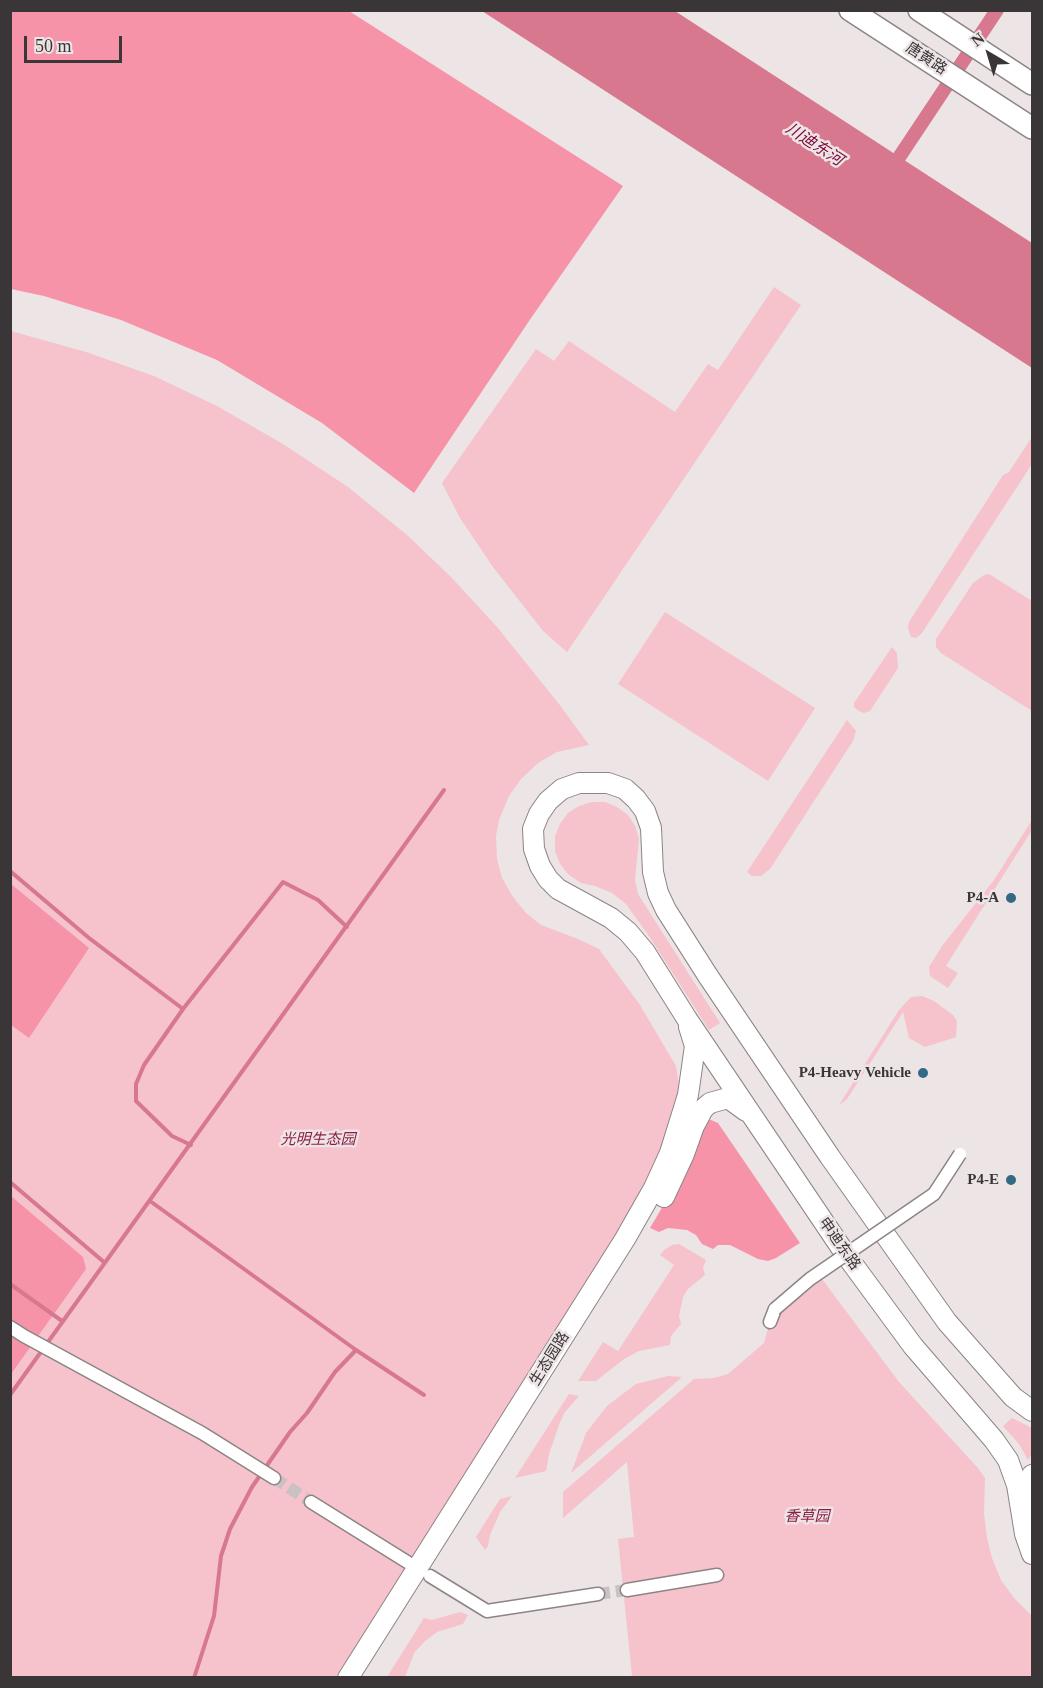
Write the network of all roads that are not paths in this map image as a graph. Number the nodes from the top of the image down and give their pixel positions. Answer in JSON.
{"nodes":[{"id":1,"x":850,"y":10,"type":"edge"},
{"id":2,"x":925,"y":14,"type":"edge"},
{"id":3,"x":1032,"y":84,"type":"edge"},
{"id":4,"x":1032,"y":128,"type":"edge"},
{"id":5,"x":687,"y":1019,"type":"junction"},
{"id":6,"x":752,"y":1117,"type":"junction"},
{"id":7,"x":960,"y":1154,"type":"dead end"},
{"id":8,"x":770,"y":1322,"type":"dead end"},
{"id":9,"x":10,"y":1327,"type":"edge"},
{"id":10,"x":1032,"y":1411,"type":"edge"},
{"id":11,"x":1032,"y":1475,"type":"edge"},
{"id":12,"x":274,"y":1478,"type":"tunnel mouth"},
{"id":13,"x":311,"y":1502,"type":"tunnel mouth"},
{"id":14,"x":1025,"y":1534,"type":"junction"},
{"id":15,"x":1032,"y":1554,"type":"edge"},
{"id":16,"x":412,"y":1565,"type":"dead end"},
{"id":17,"x":717,"y":1575,"type":"dead end"},
{"id":18,"x":430,"y":1576,"type":"dead end"},
{"id":19,"x":627,"y":1590,"type":"tunnel mouth"},
{"id":20,"x":598,"y":1594,"type":"tunnel mouth"},
{"id":21,"x":348,"y":1677,"type":"edge"},
{"id":22,"x":359,"y":1677,"type":"edge"}],
"edges":[{"from":1,"to":4,"type":"main road","name":"唐黄路"},
{"from":2,"to":3,"type":"main road"},
{"from":5,"to":6,"type":"street","name":"申迪东路"},
{"from":5,"to":10,"type":"street","name":"申迪东路"},
{"from":5,"to":21,"type":"street","name":"生态园路"},
{"from":6,"to":14,"type":"street","name":"申迪东路"},
{"from":6,"to":22,"type":"street","name":"生态园路"},
{"from":7,"to":8,"type":"street","bridge":true},
{"from":9,"to":12,"type":"street"},
{"from":11,"to":14,"type":"street"},
{"from":13,"to":16,"type":"street"},
{"from":14,"to":15,"type":"street"},
{"from":17,"to":19,"type":"street"},
{"from":18,"to":20,"type":"street"}]}
